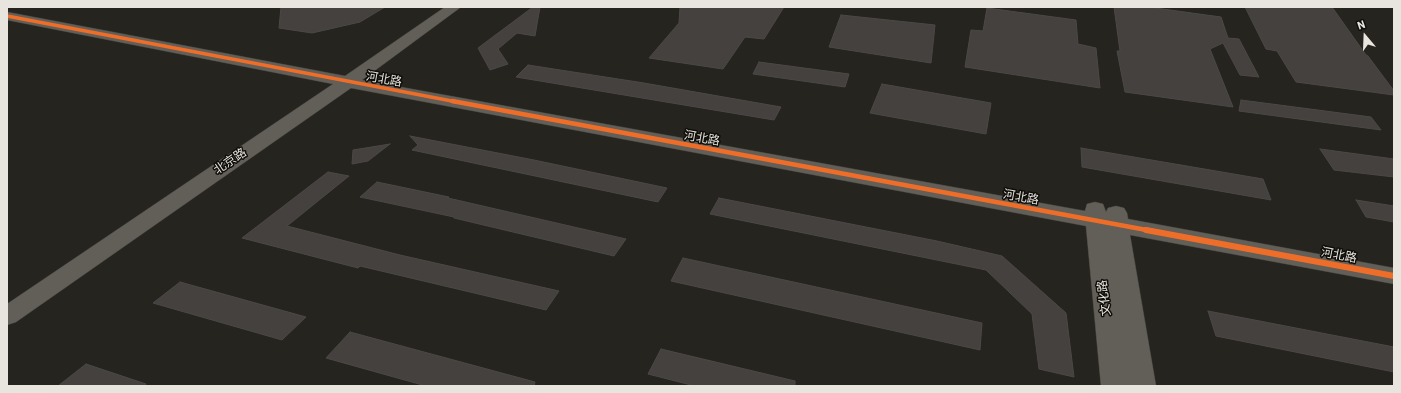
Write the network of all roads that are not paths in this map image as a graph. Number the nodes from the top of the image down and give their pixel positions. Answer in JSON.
{"nodes":[{"id":1,"x":441,"y":7,"type":"edge"},
{"id":2,"x":454,"y":7,"type":"edge"},
{"id":3,"x":7,"y":9,"type":"edge"},
{"id":4,"x":7,"y":16,"type":"edge"},
{"id":5,"x":346,"y":77,"type":"junction"},
{"id":6,"x":1106,"y":217,"type":"junction"},
{"id":7,"x":1394,"y":262,"type":"edge"},
{"id":8,"x":1394,"y":276,"type":"edge"},
{"id":9,"x":7,"y":302,"type":"edge"},
{"id":10,"x":7,"y":316,"type":"edge"},
{"id":11,"x":1115,"y":386,"type":"edge"},
{"id":12,"x":1142,"y":386,"type":"edge"}],
"edges":[{"from":1,"to":5,"type":"street","name":"北京路"},
{"from":2,"to":5,"type":"street","name":"北京路"},
{"from":3,"to":5,"type":"street","name":"河北路"},
{"from":4,"to":5,"type":"street","name":"河北路"},
{"from":5,"to":6,"type":"street","name":"河北路"},
{"from":5,"to":9,"type":"street","name":"北京路"},
{"from":5,"to":10,"type":"street","name":"北京路"},
{"from":6,"to":7,"type":"street","name":"河北路"},
{"from":6,"to":8,"type":"street","name":"河北路"},
{"from":6,"to":11,"type":"street","name":"文化路"},
{"from":6,"to":12,"type":"street","name":"文化路"}]}
